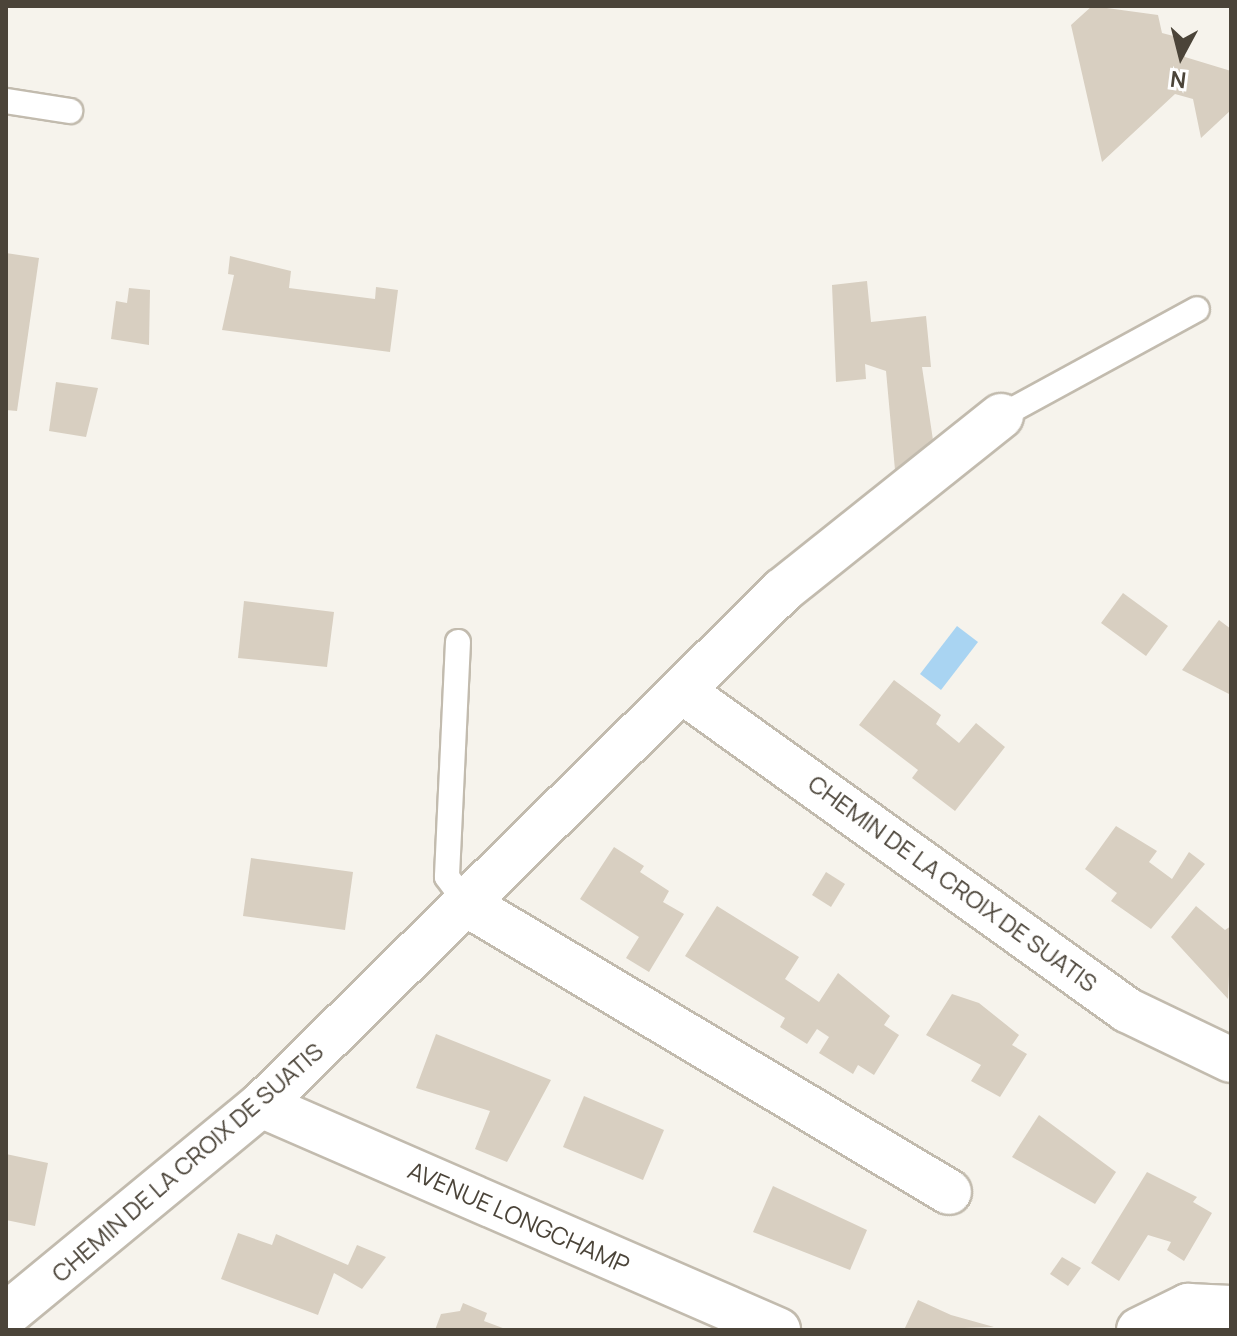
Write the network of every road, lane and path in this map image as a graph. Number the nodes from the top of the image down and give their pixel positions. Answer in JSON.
{"nodes":[{"id":1,"x":6,"y":101,"type":"edge"},
{"id":2,"x":70,"y":111,"type":"dead end"},
{"id":3,"x":1197,"y":309,"type":"dead end"},
{"id":4,"x":1001,"y":416,"type":"joint"},
{"id":5,"x":458,"y":642,"type":"dead end"},
{"id":6,"x":682,"y":691,"type":"junction"},
{"id":7,"x":468,"y":905,"type":"junction"},
{"id":8,"x":1231,"y":1060,"type":"edge"},
{"id":9,"x":261,"y":1105,"type":"junction"},
{"id":10,"x":949,"y":1192,"type":"dead end"},
{"id":11,"x":1231,"y":1308,"type":"edge"},
{"id":12,"x":6,"y":1315,"type":"edge"},
{"id":13,"x":778,"y":1330,"type":"edge"},
{"id":14,"x":1139,"y":1330,"type":"edge"}],
"edges":[{"from":1,"to":2,"type":"lane"},
{"from":3,"to":4,"type":"lane","name":"CHEMIN DE LA CROIX DE SUATIS"},
{"from":4,"to":6,"type":"street","name":"CHEMIN DE LA CROIX DE SUATIS"},
{"from":5,"to":7,"type":"lane"},
{"from":6,"to":7,"type":"street","name":"CHEMIN DE LA CROIX DE SUATIS"},
{"from":6,"to":8,"type":"street","name":"CHEMIN DE LA CROIX DE SUATIS"},
{"from":7,"to":9,"type":"street","name":"CHEMIN DE LA CROIX DE SUATIS"},
{"from":7,"to":10,"type":"street"},
{"from":9,"to":12,"type":"street","name":"CHEMIN DE LA CROIX DE SUATIS"},
{"from":9,"to":13,"type":"street","name":"AVENUE LONGCHAMP"},
{"from":11,"to":14,"type":"street"}]}
